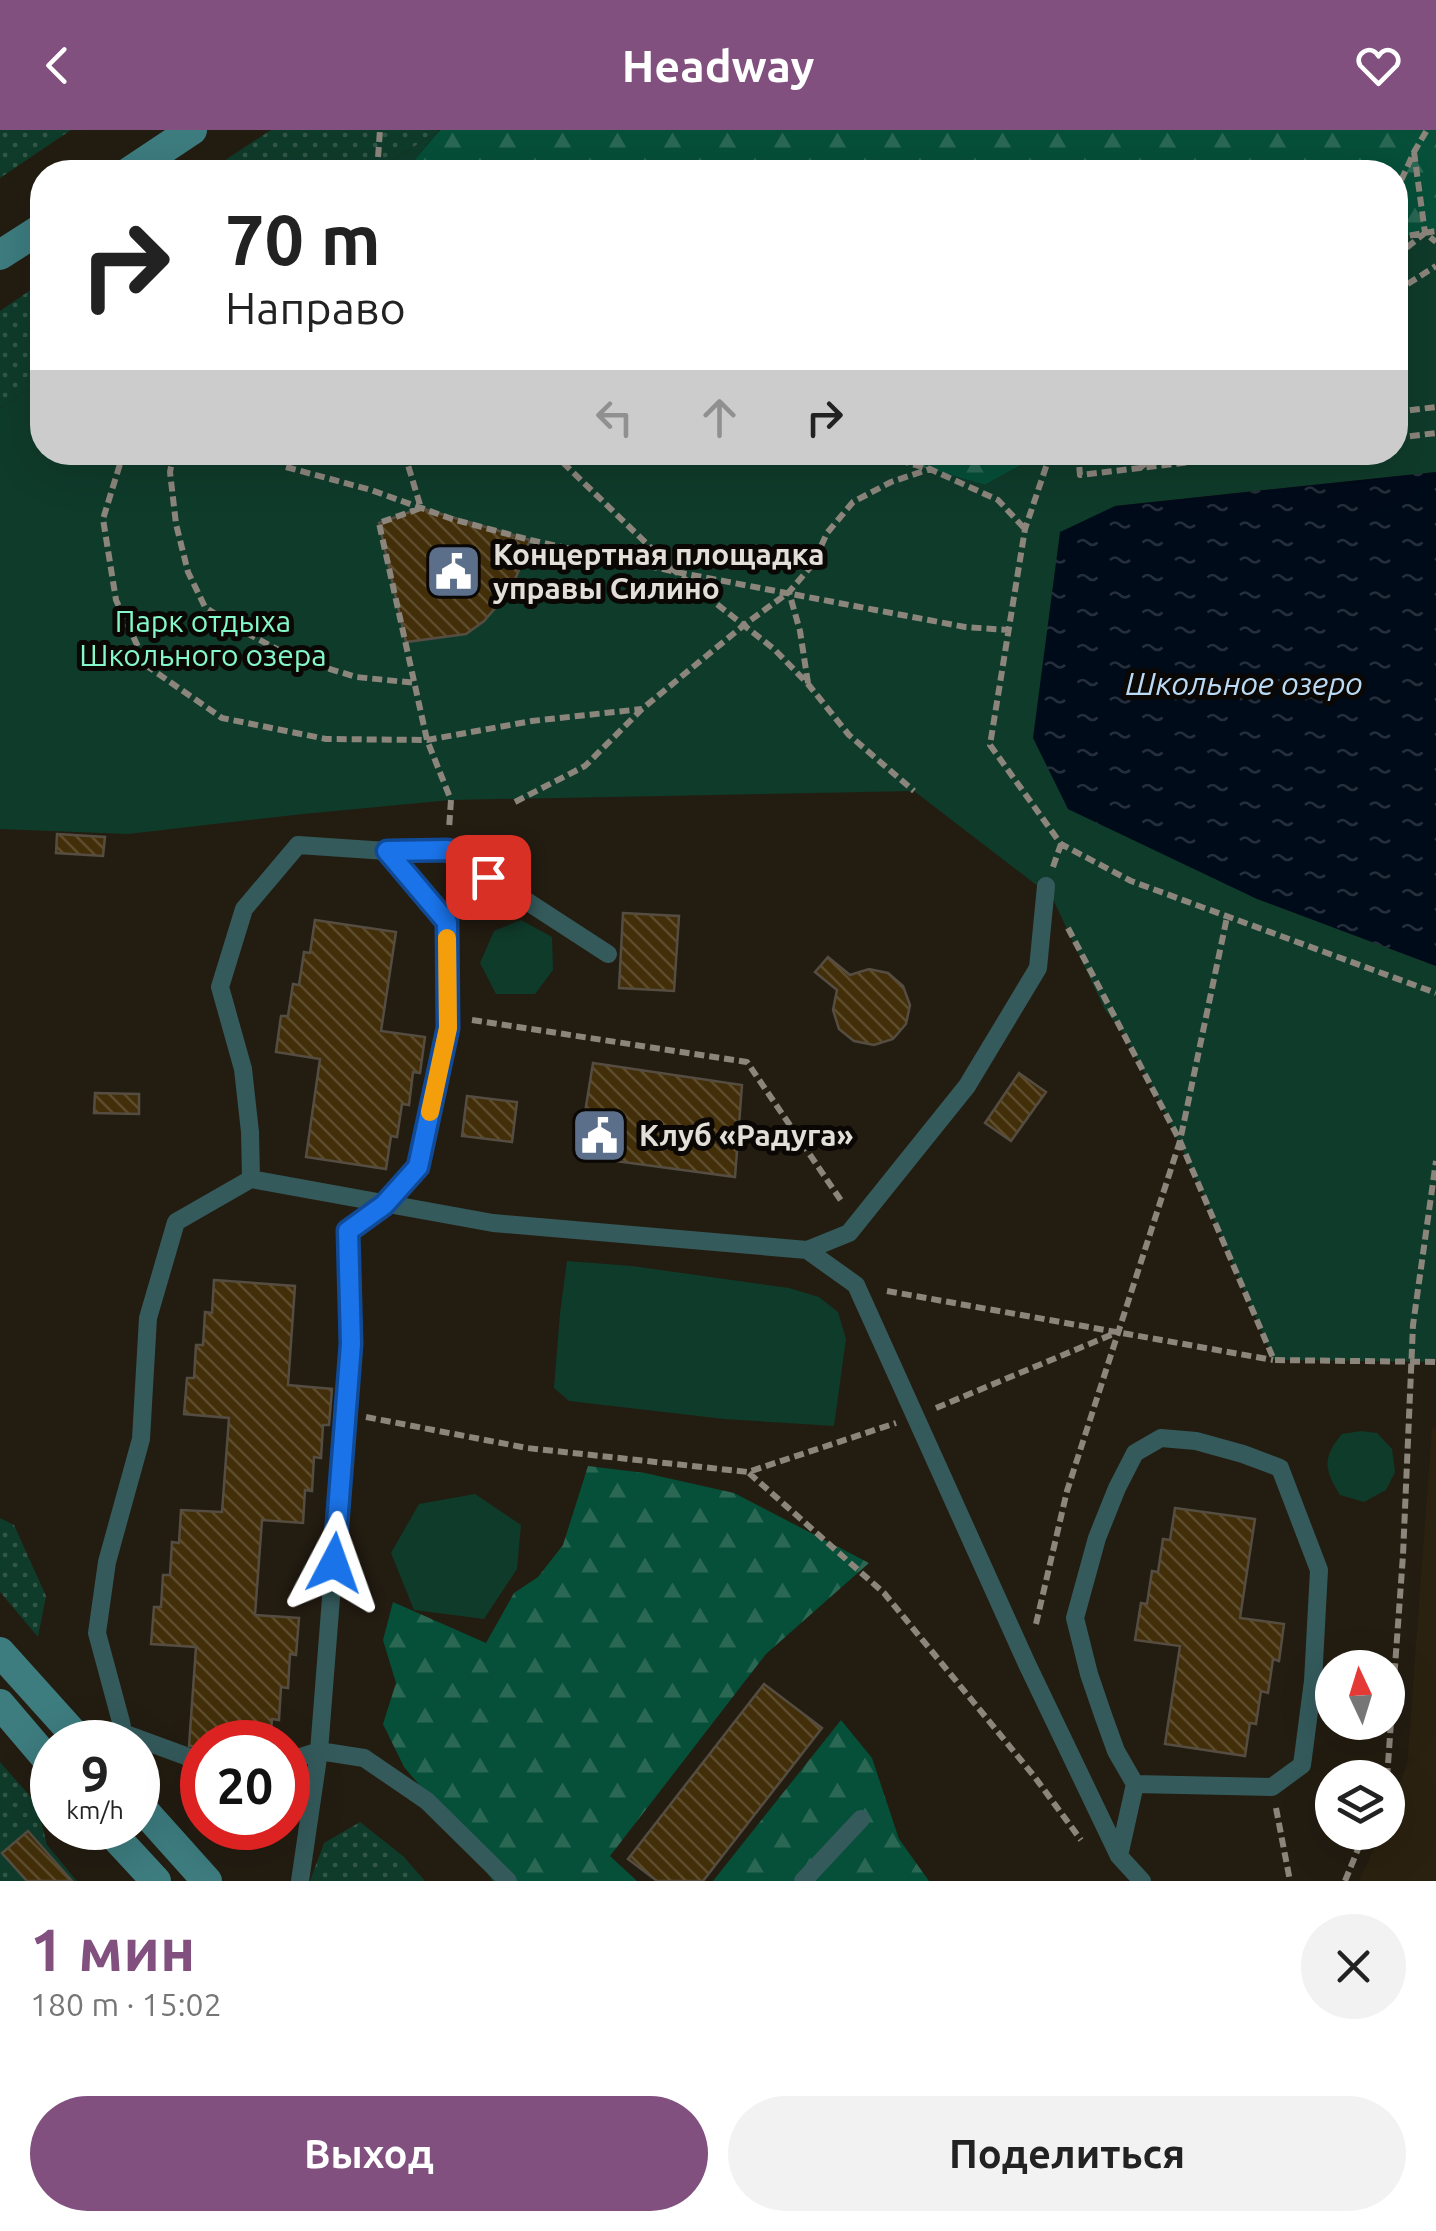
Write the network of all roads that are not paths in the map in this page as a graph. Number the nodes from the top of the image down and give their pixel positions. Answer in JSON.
{"nodes":[{"id":1,"x":192,"y":130,"type":"edge"},
{"id":2,"x":147,"y":160,"type":"edge"},
{"id":3,"x":30,"y":236,"type":"edge"},
{"id":4,"x":0,"y":255,"type":"edge"},
{"id":5,"x":387,"y":851,"type":"junction"},
{"id":6,"x":1046,"y":886,"type":"road end"},
{"id":7,"x":608,"y":954,"type":"dead end"},
{"id":8,"x":251,"y":1179,"type":"junction"},
{"id":9,"x":384,"y":1205,"type":"junction"},
{"id":10,"x":807,"y":1250,"type":"junction"},
{"id":11,"x":0,"y":1652,"type":"edge"},
{"id":12,"x":0,"y":1704,"type":"edge"},
{"id":13,"x":61,"y":1720,"type":"edge"},
{"id":14,"x":115,"y":1720,"type":"edge"},
{"id":15,"x":30,"y":1739,"type":"edge"},
{"id":16,"x":320,"y":1751,"type":"junction"},
{"id":17,"x":310,"y":1754,"type":"edge"},
{"id":18,"x":1136,"y":1784,"type":"junction"},
{"id":19,"x":861,"y":1819,"type":"dead end"},
{"id":20,"x":160,"y":1828,"type":"edge"},
{"id":21,"x":127,"y":1850,"type":"edge"},
{"id":22,"x":1119,"y":1856,"type":"junction"},
{"id":23,"x":156,"y":1881,"type":"edge"},
{"id":24,"x":208,"y":1881,"type":"edge"},
{"id":25,"x":300,"y":1881,"type":"edge"},
{"id":26,"x":508,"y":1881,"type":"edge"},
{"id":27,"x":804,"y":1881,"type":"edge"},
{"id":28,"x":1142,"y":1881,"type":"edge"}],
"edges":[{"from":1,"to":2,"type":"street"},
{"from":3,"to":4,"type":"street"},
{"from":5,"to":7,"type":"lane"},
{"from":5,"to":8,"type":"lane"},
{"from":5,"to":9,"type":"lane"},
{"from":6,"to":10,"type":"lane"},
{"from":8,"to":9,"type":"lane"},
{"from":8,"to":14,"type":"lane"},
{"from":9,"to":10,"type":"lane"},
{"from":9,"to":16,"type":"lane"},
{"from":10,"to":22,"type":"lane"},
{"from":11,"to":13,"type":"street"},
{"from":12,"to":15,"type":"street"},
{"from":16,"to":17,"type":"lane"},
{"from":16,"to":25,"type":"lane"},
{"from":16,"to":26,"type":"lane"},
{"from":18,"to":18,"type":"lane"},
{"from":18,"to":22,"type":"lane"},
{"from":19,"to":27,"type":"lane"},
{"from":20,"to":24,"type":"street"},
{"from":21,"to":23,"type":"street"},
{"from":22,"to":28,"type":"lane"}]}
